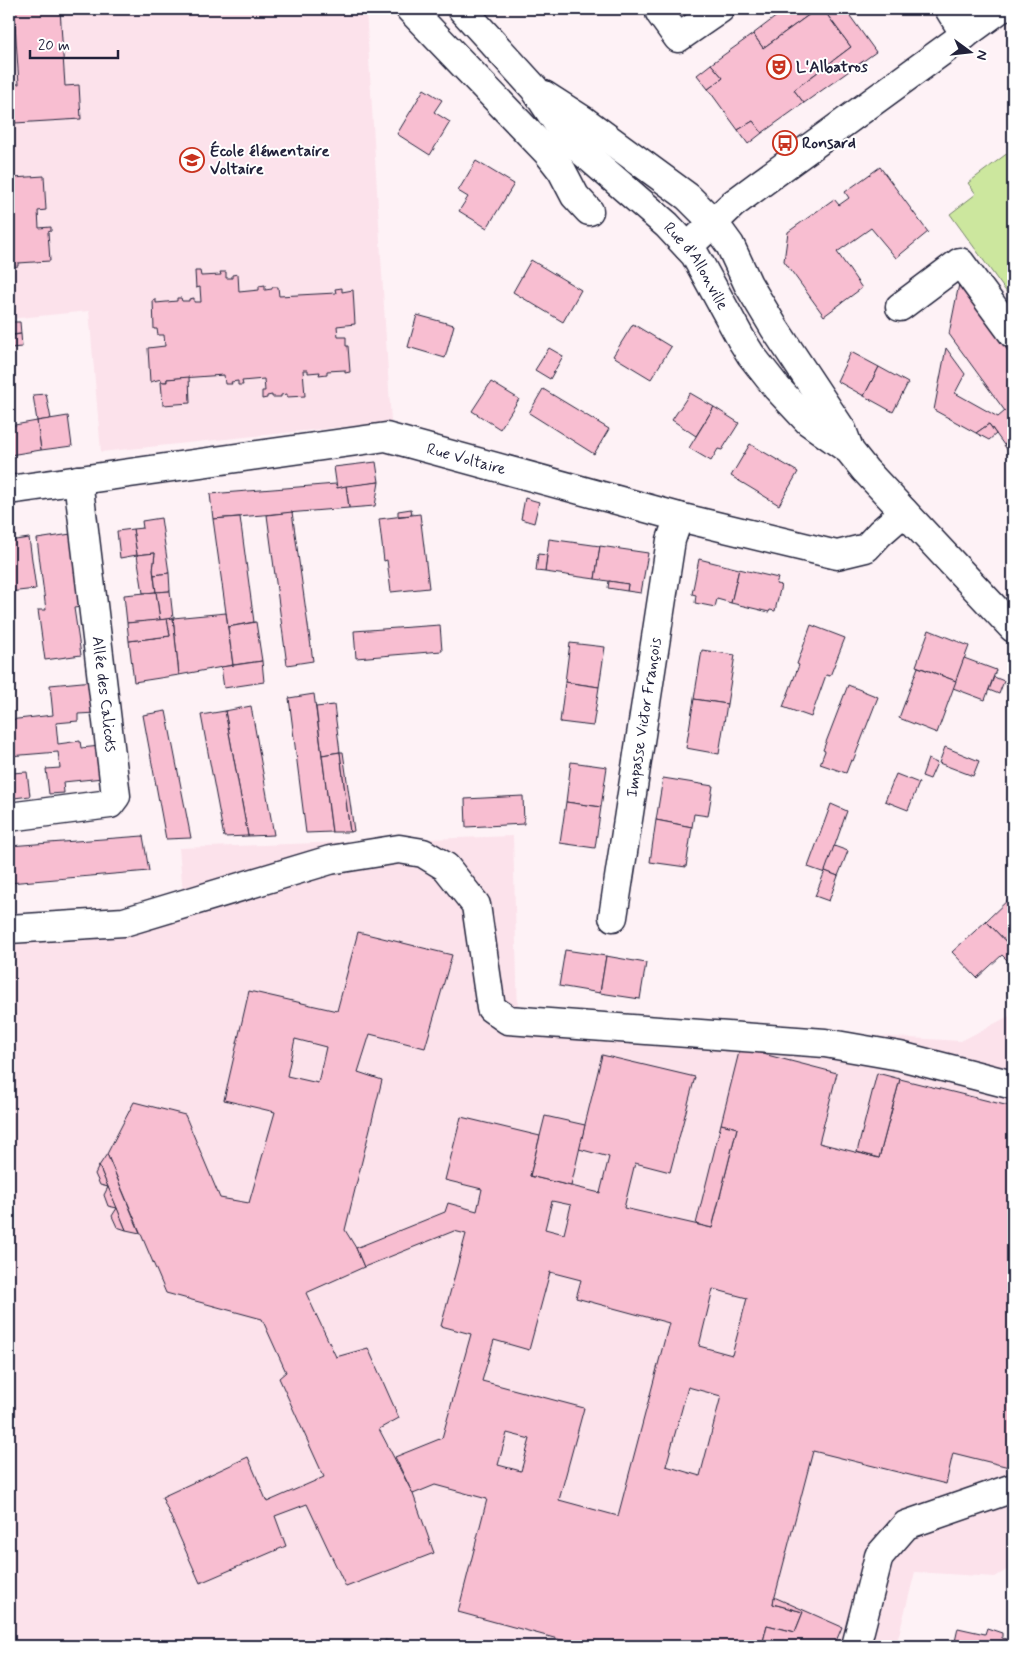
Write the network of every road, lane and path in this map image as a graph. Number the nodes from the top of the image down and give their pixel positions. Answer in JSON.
{"nodes":[{"id":1,"x":410,"y":9,"type":"edge"},
{"id":2,"x":462,"y":9,"type":"edge"},
{"id":3,"x":720,"y":9,"type":"edge"},
{"id":4,"x":950,"y":9,"type":"edge"},
{"id":5,"x":1000,"y":9,"type":"edge"},
{"id":6,"x":660,"y":13,"type":"dead end"},
{"id":7,"x":964,"y":35,"type":"junction"},
{"id":8,"x":534,"y":88,"type":"junction"},
{"id":9,"x":589,"y":211,"type":"dead end"},
{"id":10,"x":714,"y":223,"type":"junction"},
{"id":11,"x":688,"y":247,"type":"junction"},
{"id":12,"x":900,"y":307,"type":"dead end"},
{"id":13,"x":1013,"y":334,"type":"edge"},
{"id":14,"x":849,"y":450,"type":"junction"},
{"id":15,"x":78,"y":480,"type":"junction"},
{"id":16,"x":9,"y":490,"type":"edge"},
{"id":17,"x":904,"y":512,"type":"junction"},
{"id":18,"x":679,"y":517,"type":"junction"},
{"id":19,"x":1013,"y":628,"type":"edge"},
{"id":20,"x":9,"y":817,"type":"edge"},
{"id":21,"x":613,"y":917,"type":"dead end"},
{"id":22,"x":9,"y":929,"type":"edge"},
{"id":23,"x":1013,"y":1086,"type":"edge"},
{"id":24,"x":1013,"y":1488,"type":"edge"},
{"id":25,"x":856,"y":1646,"type":"edge"}],
"edges":[{"from":1,"to":9,"type":"street"},
{"from":2,"to":8,"type":"street","name":"Rue d'Allonville"},
{"from":3,"to":6,"type":"street"},
{"from":4,"to":7,"type":"street"},
{"from":5,"to":7,"type":"street"},
{"from":7,"to":10,"type":"street"},
{"from":8,"to":10,"type":"street","name":"Rue d'Allonville"},
{"from":8,"to":11,"type":"street","name":"Rue d'Allonville"},
{"from":10,"to":11,"type":"street"},
{"from":10,"to":14,"type":"street","name":"Rue d'Allonville"},
{"from":11,"to":14,"type":"street","name":"Rue d'Allonville"},
{"from":12,"to":13,"type":"street"},
{"from":14,"to":17,"type":"street","name":"Rue d'Allonville"},
{"from":15,"to":16,"type":"street","name":"Rue Voltaire"},
{"from":15,"to":18,"type":"street","name":"Rue Voltaire"},
{"from":15,"to":20,"type":"street","name":"Allée des Calicots"},
{"from":17,"to":18,"type":"street","name":"Rue Voltaire"},
{"from":17,"to":19,"type":"street","name":"Rue d'Allonville"},
{"from":18,"to":21,"type":"street","name":"Impasse Victor François"},
{"from":22,"to":23,"type":"street"},
{"from":24,"to":25,"type":"street"}]}
